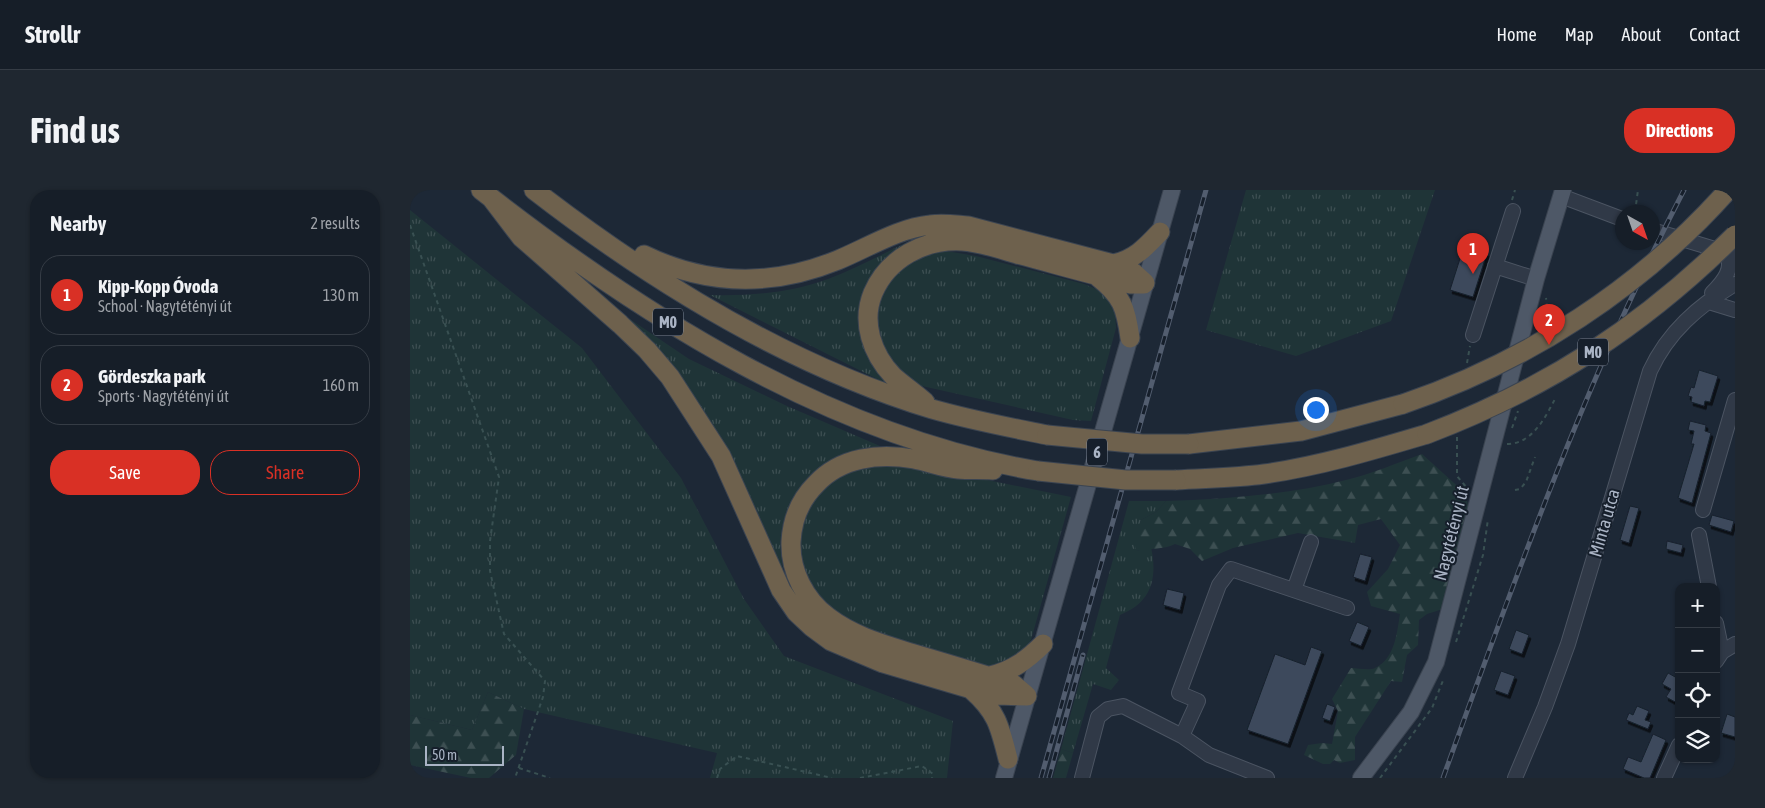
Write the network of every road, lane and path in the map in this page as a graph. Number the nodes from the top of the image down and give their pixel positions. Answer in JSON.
{"nodes":[{"id":1,"x":534,"y":190,"type":"edge"},
{"id":2,"x":1172,"y":190,"type":"edge"},
{"id":3,"x":1638,"y":190,"type":"edge"},
{"id":4,"x":1728,"y":190,"type":"edge"},
{"id":5,"x":1562,"y":193,"type":"edge"},
{"id":6,"x":487,"y":194,"type":"edge"},
{"id":7,"x":1636,"y":205,"type":"edge"},
{"id":8,"x":1513,"y":211,"type":"dead end"},
{"id":9,"x":1615,"y":216,"type":"edge"},
{"id":10,"x":410,"y":225,"type":"edge"},
{"id":11,"x":1160,"y":232,"type":"junction"},
{"id":12,"x":1660,"y":232,"type":"edge"},
{"id":13,"x":1735,"y":235,"type":"edge"},
{"id":14,"x":610,"y":246,"type":"junction"},
{"id":15,"x":1732,"y":254,"type":"edge"},
{"id":16,"x":1113,"y":264,"type":"junction"},
{"id":17,"x":1495,"y":266,"type":"junction"},
{"id":18,"x":1095,"y":274,"type":"junction"},
{"id":19,"x":1735,"y":278,"type":"edge"},
{"id":20,"x":1145,"y":284,"type":"junction"},
{"id":21,"x":1541,"y":285,"type":"junction"},
{"id":22,"x":1730,"y":287,"type":"edge"},
{"id":23,"x":1709,"y":302,"type":"junction"},
{"id":24,"x":1735,"y":310,"type":"edge"},
{"id":25,"x":1684,"y":320,"type":"junction"},
{"id":26,"x":1542,"y":332,"type":"dead end"},
{"id":27,"x":1473,"y":335,"type":"dead end"},
{"id":28,"x":1130,"y":338,"type":"junction"},
{"id":29,"x":1555,"y":399,"type":"dead end"},
{"id":30,"x":1735,"y":400,"type":"edge"},
{"id":31,"x":1520,"y":406,"type":"dead end"},
{"id":32,"x":932,"y":409,"type":"junction"},
{"id":33,"x":1517,"y":415,"type":"dead end"},
{"id":34,"x":1507,"y":444,"type":"dead end"},
{"id":35,"x":1535,"y":457,"type":"dead end"},
{"id":36,"x":1038,"y":471,"type":"junction"},
{"id":37,"x":1515,"y":490,"type":"dead end"},
{"id":38,"x":1703,"y":510,"type":"dead end"},
{"id":39,"x":1699,"y":535,"type":"dead end"},
{"id":40,"x":1311,"y":542,"type":"dead end"},
{"id":41,"x":1708,"y":583,"type":"edge"},
{"id":42,"x":1294,"y":590,"type":"junction"},
{"id":43,"x":1347,"y":608,"type":"dead end"},
{"id":44,"x":1043,"y":644,"type":"junction"},
{"id":45,"x":1735,"y":644,"type":"edge"},
{"id":46,"x":1720,"y":655,"type":"edge"},
{"id":47,"x":990,"y":676,"type":"junction"},
{"id":48,"x":971,"y":689,"type":"junction"},
{"id":49,"x":1027,"y":696,"type":"junction"},
{"id":50,"x":1182,"y":736,"type":"junction"},
{"id":51,"x":1675,"y":754,"type":"edge"},
{"id":52,"x":518,"y":768,"type":"junction"},
{"id":53,"x":1005,"y":772,"type":"edge"},
{"id":54,"x":1363,"y":777,"type":"edge"},
{"id":55,"x":515,"y":778,"type":"edge"},
{"id":56,"x":550,"y":778,"type":"edge"},
{"id":57,"x":718,"y":778,"type":"edge"},
{"id":58,"x":832,"y":778,"type":"edge"},
{"id":59,"x":860,"y":778,"type":"edge"},
{"id":60,"x":932,"y":778,"type":"edge"},
{"id":61,"x":1082,"y":778,"type":"edge"},
{"id":62,"x":1267,"y":778,"type":"edge"},
{"id":63,"x":1515,"y":778,"type":"edge"},
{"id":64,"x":1664,"y":778,"type":"edge"}],
"edges":[{"from":1,"to":14,"type":"highway","number":"M0"},
{"from":2,"to":11,"type":"main road","number":"6"},
{"from":3,"to":7,"type":"path"},
{"from":4,"to":32,"type":"highway","number":"M0","bridge":true},
{"from":5,"to":9,"type":"street"},
{"from":5,"to":21,"type":"main road","name":"Nagytétényi út"},
{"from":6,"to":36,"type":"highway","number":"M0"},
{"from":6,"to":48,"type":"highway"},
{"from":8,"to":17,"type":"street"},
{"from":10,"to":52,"type":"path"},
{"from":11,"to":16,"type":"highway"},
{"from":11,"to":20,"type":"main road","number":"6"},
{"from":12,"to":15,"type":"street"},
{"from":13,"to":36,"type":"highway","number":"M0","bridge":true},
{"from":14,"to":16,"type":"highway"},
{"from":14,"to":32,"type":"highway","number":"M0"},
{"from":15,"to":25,"type":"street"},
{"from":16,"to":20,"type":"highway"},
{"from":17,"to":21,"type":"street"},
{"from":17,"to":27,"type":"street"},
{"from":18,"to":20,"type":"highway"},
{"from":18,"to":28,"type":"highway"},
{"from":18,"to":32,"type":"highway"},
{"from":19,"to":22,"type":"street","name":"Minta utca"},
{"from":20,"to":28,"type":"main road","number":"6"},
{"from":21,"to":26,"type":"path"},
{"from":21,"to":54,"type":"main road","name":"Nagytétényi út"},
{"from":22,"to":23,"type":"street","name":"Minta utca"},
{"from":23,"to":24,"type":"street"},
{"from":23,"to":25,"type":"street","name":"Minta utca"},
{"from":25,"to":63,"type":"street","name":"Minta utca"},
{"from":28,"to":44,"type":"main road","number":"6"},
{"from":29,"to":34,"type":"path"},
{"from":30,"to":38,"type":"street"},
{"from":31,"to":33,"type":"path"},
{"from":35,"to":37,"type":"path"},
{"from":36,"to":47,"type":"highway"},
{"from":39,"to":41,"type":"street"},
{"from":40,"to":42,"type":"street"},
{"from":42,"to":43,"type":"street"},
{"from":42,"to":50,"type":"street"},
{"from":44,"to":47,"type":"highway"},
{"from":44,"to":49,"type":"main road","number":"6"},
{"from":45,"to":46,"type":"street"},
{"from":47,"to":49,"type":"highway"},
{"from":48,"to":49,"type":"highway"},
{"from":48,"to":53,"type":"highway"},
{"from":49,"to":53,"type":"main road","number":"6"},
{"from":50,"to":61,"type":"street"},
{"from":50,"to":62,"type":"street"},
{"from":51,"to":64,"type":"street"},
{"from":52,"to":55,"type":"path"},
{"from":52,"to":56,"type":"path"},
{"from":57,"to":58,"type":"path"},
{"from":59,"to":60,"type":"path"}]}
